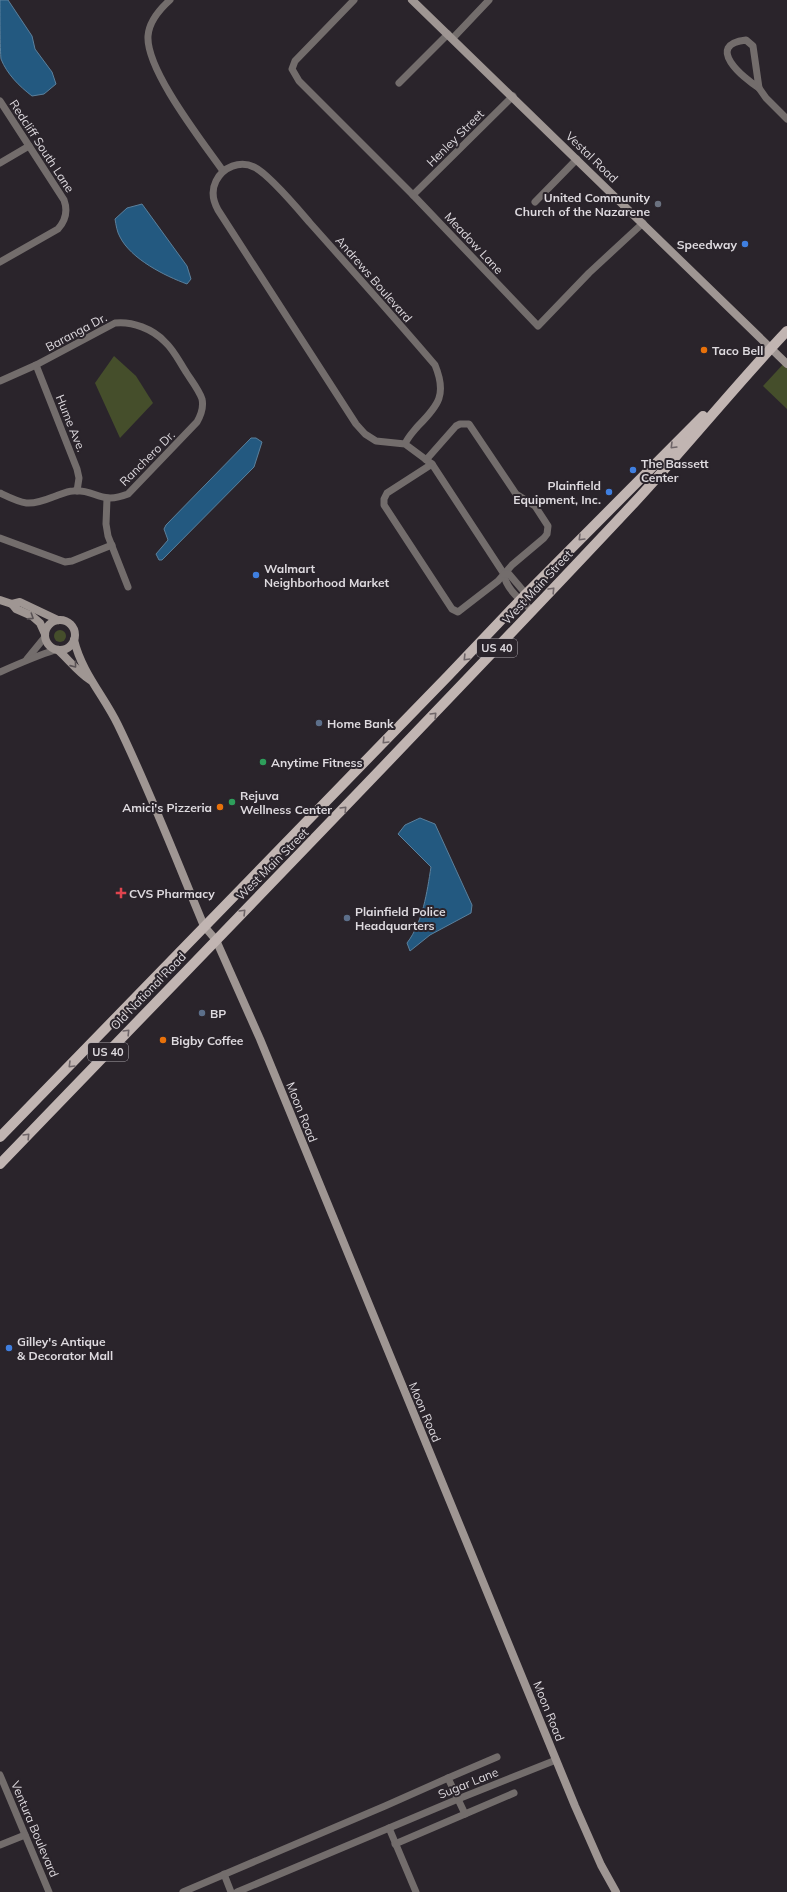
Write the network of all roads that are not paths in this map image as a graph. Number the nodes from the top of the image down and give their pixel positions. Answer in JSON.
{"nodes":[{"id":1,"x":170,"y":0,"type":"edge"},
{"id":2,"x":354,"y":0,"type":"edge"},
{"id":3,"x":412,"y":0,"type":"edge"},
{"id":4,"x":489,"y":0,"type":"edge"},
{"id":5,"x":450,"y":36,"type":"junction"},
{"id":6,"x":399,"y":83,"type":"dead end"},
{"id":7,"x":759,"y":88,"type":"junction"},
{"id":8,"x":513,"y":96,"type":"junction"},
{"id":9,"x":0,"y":101,"type":"edge"},
{"id":10,"x":787,"y":119,"type":"edge"},
{"id":11,"x":29,"y":146,"type":"junction"},
{"id":12,"x":577,"y":159,"type":"junction"},
{"id":13,"x":0,"y":163,"type":"edge"},
{"id":14,"x":222,"y":171,"type":"junction"},
{"id":15,"x":413,"y":195,"type":"junction"},
{"id":16,"x":535,"y":202,"type":"dead end"},
{"id":17,"x":643,"y":223,"type":"junction"},
{"id":18,"x":0,"y":262,"type":"edge"},
{"id":19,"x":787,"y":332,"type":"edge"},
{"id":20,"x":770,"y":349,"type":"junction"},
{"id":21,"x":787,"y":364,"type":"edge"},
{"id":22,"x":36,"y":365,"type":"junction"},
{"id":23,"x":0,"y":381,"type":"edge"},
{"id":24,"x":203,"y":407,"type":"joint"},
{"id":25,"x":405,"y":444,"type":"junction"},
{"id":26,"x":429,"y":462,"type":"junction"},
{"id":27,"x":77,"y":491,"type":"junction"},
{"id":28,"x":0,"y":493,"type":"edge"},
{"id":29,"x":107,"y":499,"type":"junction"},
{"id":30,"x":0,"y":538,"type":"edge"},
{"id":31,"x":112,"y":545,"type":"junction"},
{"id":32,"x":504,"y":574,"type":"junction"},
{"id":33,"x":128,"y":587,"type":"dead end"},
{"id":34,"x":523,"y":598,"type":"junction"},
{"id":35,"x":0,"y":600,"type":"edge"},
{"id":36,"x":12,"y":604,"type":"junction"},
{"id":37,"x":533,"y":611,"type":"junction"},
{"id":38,"x":58,"y":620,"type":"junction"},
{"id":39,"x":45,"y":636,"type":"junction"},
{"id":40,"x":74,"y":640,"type":"junction"},
{"id":41,"x":56,"y":650,"type":"junction"},
{"id":42,"x":27,"y":659,"type":"junction"},
{"id":43,"x":0,"y":672,"type":"edge"},
{"id":44,"x":90,"y":680,"type":"junction"},
{"id":45,"x":204,"y":926,"type":"junction"},
{"id":46,"x":216,"y":940,"type":"junction"},
{"id":47,"x":0,"y":1137,"type":"edge"},
{"id":48,"x":0,"y":1164,"type":"edge"},
{"id":49,"x":496,"y":1757,"type":"dead end"},
{"id":50,"x":556,"y":1760,"type":"junction"},
{"id":51,"x":0,"y":1775,"type":"edge"},
{"id":52,"x":448,"y":1778,"type":"junction"},
{"id":53,"x":514,"y":1793,"type":"dead end"},
{"id":54,"x":458,"y":1799,"type":"junction"},
{"id":55,"x":465,"y":1814,"type":"junction"},
{"id":56,"x":389,"y":1828,"type":"junction"},
{"id":57,"x":25,"y":1835,"type":"junction"},
{"id":58,"x":395,"y":1844,"type":"junction"},
{"id":59,"x":0,"y":1846,"type":"edge"},
{"id":60,"x":224,"y":1874,"type":"junction"},
{"id":61,"x":49,"y":1892,"type":"edge"},
{"id":62,"x":183,"y":1892,"type":"edge"},
{"id":63,"x":232,"y":1892,"type":"edge"},
{"id":64,"x":237,"y":1892,"type":"edge"},
{"id":65,"x":416,"y":1892,"type":"edge"},
{"id":66,"x":616,"y":1892,"type":"edge"}],
"edges":[{"from":1,"to":14,"type":"street"},
{"from":2,"to":15,"type":"street","name":"Meadow Lane"},
{"from":3,"to":5,"type":"street","name":"Vestal Road"},
{"from":4,"to":5,"type":"street"},
{"from":5,"to":6,"type":"street"},
{"from":5,"to":8,"type":"street","name":"Vestal Road"},
{"from":7,"to":7,"type":"street"},
{"from":7,"to":10,"type":"street"},
{"from":8,"to":12,"type":"street","name":"Vestal Road"},
{"from":8,"to":15,"type":"street","name":"Henley Street"},
{"from":9,"to":11,"type":"street","name":"Redcliff South Lane"},
{"from":11,"to":13,"type":"street"},
{"from":11,"to":18,"type":"street","name":"Redcliff South Lane"},
{"from":12,"to":16,"type":"street"},
{"from":12,"to":17,"type":"street","name":"Vestal Road"},
{"from":14,"to":25,"type":"street"},
{"from":14,"to":25,"type":"street","name":"Andrews Boulevard"},
{"from":15,"to":17,"type":"street","name":"Meadow Lane"},
{"from":17,"to":20,"type":"street","name":"Vestal Road"},
{"from":19,"to":20,"type":"main road","name":"West Main Street","number":"US 40"},
{"from":20,"to":21,"type":"street","name":"Vestal Road"},
{"from":20,"to":34,"type":"main road","name":"West Main Street","number":"US 40","one_way":true},
{"from":37,"to":20,"type":"main road","name":"West Main Street","number":"US 40","one_way":true},
{"from":22,"to":23,"type":"street"},
{"from":22,"to":24,"type":"street","name":"Baranga Dr."},
{"from":22,"to":27,"type":"street","name":"Hume Ave."},
{"from":24,"to":29,"type":"street","name":"Ranchero Dr."},
{"from":25,"to":26,"type":"street"},
{"from":26,"to":32,"type":"street"},
{"from":26,"to":32,"type":"street"},
{"from":26,"to":32,"type":"street"},
{"from":27,"to":28,"type":"street","name":"Ranchero Dr."},
{"from":27,"to":29,"type":"street","name":"Ranchero Dr."},
{"from":29,"to":31,"type":"street"},
{"from":30,"to":31,"type":"street"},
{"from":31,"to":33,"type":"street"},
{"from":32,"to":34,"type":"street"},
{"from":34,"to":37,"type":"street"},
{"from":34,"to":45,"type":"main road","name":"West Main Street","number":"US 40","one_way":true},
{"from":35,"to":36,"type":"street"},
{"from":36,"to":38,"type":"street"},
{"from":36,"to":39,"type":"street","one_way":true},
{"from":46,"to":37,"type":"main road","name":"West Main Street","number":"US 40","one_way":true},
{"from":38,"to":39,"type":"street"},
{"from":38,"to":40,"type":"street"},
{"from":39,"to":41,"type":"street"},
{"from":39,"to":42,"type":"street"},
{"from":40,"to":41,"type":"street"},
{"from":40,"to":44,"type":"street"},
{"from":41,"to":42,"type":"street"},
{"from":41,"to":44,"type":"street","one_way":true},
{"from":42,"to":43,"type":"street"},
{"from":44,"to":45,"type":"street","name":"Moon Road"},
{"from":45,"to":46,"type":"street","name":"Moon Road"},
{"from":45,"to":47,"type":"main road","name":"Old National Road","number":"US 40","one_way":true},
{"from":48,"to":46,"type":"main road","name":"Old National Road","number":"US 40","one_way":true},
{"from":46,"to":50,"type":"street","name":"Moon Road"},
{"from":49,"to":52,"type":"street"},
{"from":50,"to":54,"type":"street","name":"Sugar Lane"},
{"from":50,"to":66,"type":"street","name":"Moon Road"},
{"from":51,"to":57,"type":"street","name":"Ventura Boulevard"},
{"from":52,"to":54,"type":"street"},
{"from":52,"to":60,"type":"street"},
{"from":53,"to":55,"type":"street"},
{"from":54,"to":55,"type":"street"},
{"from":54,"to":56,"type":"street","name":"Sugar Lane"},
{"from":55,"to":58,"type":"street"},
{"from":56,"to":58,"type":"street"},
{"from":56,"to":64,"type":"street","name":"Sugar Lane"},
{"from":57,"to":59,"type":"street"},
{"from":57,"to":61,"type":"street","name":"Ventura Boulevard"},
{"from":58,"to":65,"type":"street"},
{"from":60,"to":62,"type":"street"},
{"from":60,"to":63,"type":"street"}]}
